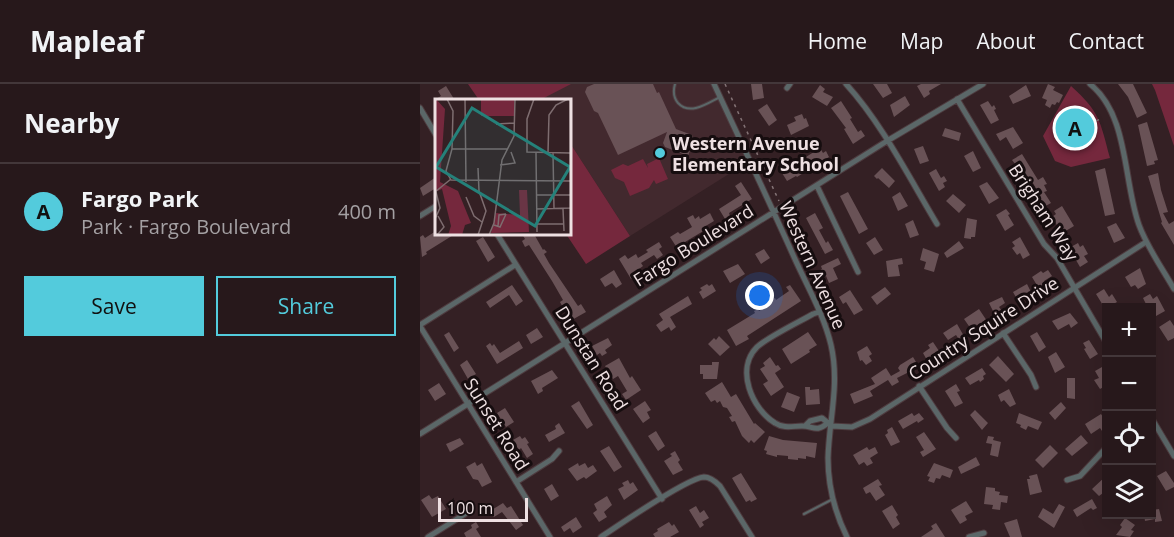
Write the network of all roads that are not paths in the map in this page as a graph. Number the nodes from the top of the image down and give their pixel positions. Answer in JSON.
{"nodes":[{"id":1,"x":675,"y":84,"type":"edge"},
{"id":2,"x":714,"y":84,"type":"edge"},
{"id":3,"x":846,"y":84,"type":"edge"},
{"id":4,"x":983,"y":84,"type":"edge"},
{"id":5,"x":1090,"y":84,"type":"edge"},
{"id":6,"x":720,"y":97,"type":"junction"},
{"id":7,"x":957,"y":99,"type":"junction"},
{"id":8,"x":420,"y":108,"type":"edge"},
{"id":9,"x":435,"y":133,"type":"edge"},
{"id":10,"x":886,"y":141,"type":"junction"},
{"id":11,"x":817,"y":186,"type":"junction"},
{"id":12,"x":435,"y":207,"type":"edge"},
{"id":13,"x":774,"y":213,"type":"junction"},
{"id":14,"x":420,"y":216,"type":"edge"},
{"id":15,"x":936,"y":224,"type":"dead end"},
{"id":16,"x":498,"y":236,"type":"edge"},
{"id":17,"x":1146,"y":242,"type":"junction"},
{"id":18,"x":515,"y":265,"type":"junction"},
{"id":19,"x":858,"y":272,"type":"dead end"},
{"id":20,"x":1074,"y":288,"type":"junction"},
{"id":21,"x":1174,"y":289,"type":"edge"},
{"id":22,"x":819,"y":312,"type":"junction"},
{"id":23,"x":420,"y":325,"type":"edge"},
{"id":24,"x":1003,"y":333,"type":"junction"},
{"id":25,"x":1102,"y":334,"type":"edge"},
{"id":26,"x":564,"y":343,"type":"junction"},
{"id":27,"x":920,"y":386,"type":"junction"},
{"id":28,"x":1036,"y":387,"type":"dead end"},
{"id":29,"x":468,"y":405,"type":"junction"},
{"id":30,"x":830,"y":424,"type":"junction"},
{"id":31,"x":805,"y":426,"type":"junction"},
{"id":32,"x":1156,"y":426,"type":"edge"},
{"id":33,"x":420,"y":434,"type":"edge"},
{"id":34,"x":956,"y":438,"type":"dead end"},
{"id":35,"x":559,"y":451,"type":"dead end"},
{"id":36,"x":1102,"y":452,"type":"edge"},
{"id":37,"x":1174,"y":456,"type":"edge"},
{"id":38,"x":1067,"y":480,"type":"dead end"},
{"id":39,"x":516,"y":482,"type":"junction"},
{"id":40,"x":662,"y":499,"type":"junction"},
{"id":41,"x":833,"y":499,"type":"junction"},
{"id":42,"x":465,"y":514,"type":"dead end"},
{"id":43,"x":804,"y":514,"type":"dead end"},
{"id":44,"x":984,"y":533,"type":"dead end"},
{"id":45,"x":428,"y":537,"type":"edge"},
{"id":46,"x":550,"y":537,"type":"edge"},
{"id":47,"x":601,"y":537,"type":"edge"},
{"id":48,"x":752,"y":537,"type":"edge"},
{"id":49,"x":847,"y":537,"type":"edge"},
{"id":50,"x":969,"y":537,"type":"edge"}],
"edges":[{"from":1,"to":6,"type":"lane"},
{"from":2,"to":6,"type":"street","name":"Western Avenue"},
{"from":3,"to":10,"type":"street"},
{"from":4,"to":7,"type":"street","name":"Fargo Boulevard"},
{"from":5,"to":17,"type":"street"},
{"from":6,"to":13,"type":"street","name":"Western Avenue"},
{"from":7,"to":10,"type":"street","name":"Fargo Boulevard"},
{"from":7,"to":20,"type":"street","name":"Brigham Way"},
{"from":8,"to":9,"type":"street"},
{"from":10,"to":11,"type":"street","name":"Fargo Boulevard"},
{"from":10,"to":15,"type":"street"},
{"from":11,"to":13,"type":"street","name":"Fargo Boulevard"},
{"from":11,"to":19,"type":"street"},
{"from":12,"to":14,"type":"street"},
{"from":13,"to":22,"type":"street","name":"Western Avenue"},
{"from":13,"to":26,"type":"street","name":"Fargo Boulevard"},
{"from":16,"to":18,"type":"street","name":"Dunstan Road"},
{"from":17,"to":20,"type":"street","name":"Country Squire Drive"},
{"from":17,"to":21,"type":"street"},
{"from":18,"to":23,"type":"street"},
{"from":18,"to":26,"type":"street","name":"Dunstan Road"},
{"from":20,"to":24,"type":"street","name":"Country Squire Drive"},
{"from":20,"to":25,"type":"street","name":"Brigham Way"},
{"from":22,"to":30,"type":"street","name":"Western Avenue"},
{"from":22,"to":31,"type":"street"},
{"from":23,"to":29,"type":"street","name":"Sunset Road"},
{"from":24,"to":27,"type":"street","name":"Country Squire Drive"},
{"from":24,"to":28,"type":"street"},
{"from":26,"to":29,"type":"street","name":"Fargo Boulevard"},
{"from":26,"to":40,"type":"street","name":"Dunstan Road"},
{"from":27,"to":30,"type":"street","name":"Country Squire Drive"},
{"from":27,"to":34,"type":"street"},
{"from":29,"to":33,"type":"street","name":"Fargo Boulevard"},
{"from":29,"to":39,"type":"street","name":"Sunset Road"},
{"from":30,"to":31,"type":"street"},
{"from":30,"to":31,"type":"street"},
{"from":30,"to":41,"type":"street","name":"Western Avenue"},
{"from":32,"to":37,"type":"street"},
{"from":35,"to":39,"type":"street"},
{"from":36,"to":38,"type":"street"},
{"from":39,"to":46,"type":"street","name":"Sunset Road"},
{"from":40,"to":47,"type":"street"},
{"from":40,"to":48,"type":"street"},
{"from":41,"to":43,"type":"lane"},
{"from":41,"to":49,"type":"street","name":"Western Avenue"},
{"from":42,"to":45,"type":"street"},
{"from":44,"to":50,"type":"street"}]}
